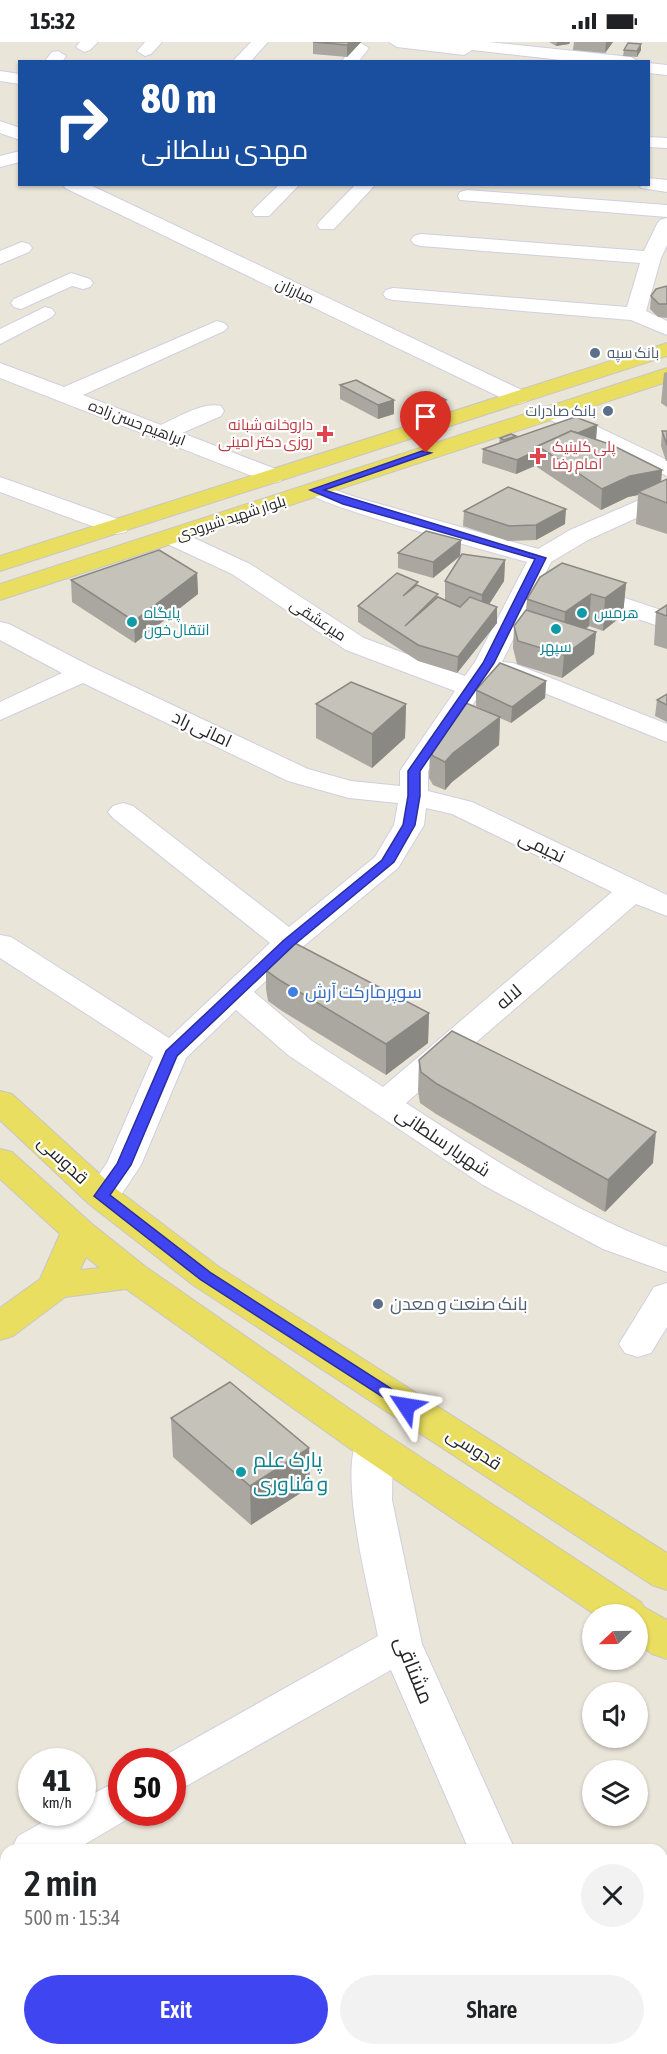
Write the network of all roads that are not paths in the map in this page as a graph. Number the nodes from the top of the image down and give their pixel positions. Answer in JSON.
{"nodes":[{"id":1,"x":260,"y":42,"type":"edge"},
{"id":2,"x":397,"y":42,"type":"edge"},
{"id":3,"x":442,"y":42,"type":"edge"},
{"id":4,"x":361,"y":48,"type":"dead end"},
{"id":5,"x":462,"y":56,"type":"edge"},
{"id":6,"x":242,"y":60,"type":"edge"},
{"id":7,"x":351,"y":60,"type":"edge"},
{"id":8,"x":533,"y":60,"type":"edge"},
{"id":9,"x":612,"y":60,"type":"edge"},
{"id":10,"x":650,"y":63,"type":"edge"},
{"id":11,"x":667,"y":64,"type":"edge"},
{"id":12,"x":650,"y":68,"type":"edge"},
{"id":13,"x":667,"y":70,"type":"edge"},
{"id":14,"x":0,"y":76,"type":"edge"},
{"id":15,"x":18,"y":79,"type":"edge"},
{"id":16,"x":0,"y":126,"type":"edge"},
{"id":17,"x":18,"y":134,"type":"edge"},
{"id":18,"x":650,"y":142,"type":"edge"},
{"id":19,"x":667,"y":143,"type":"edge"},
{"id":20,"x":650,"y":184,"type":"edge"},
{"id":21,"x":76,"y":186,"type":"edge"},
{"id":22,"x":289,"y":186,"type":"edge"},
{"id":23,"x":365,"y":186,"type":"edge"},
{"id":24,"x":667,"y":186,"type":"edge"},
{"id":25,"x":467,"y":196,"type":"dead end"},
{"id":26,"x":667,"y":211,"type":"edge"},
{"id":27,"x":262,"y":212,"type":"dead end"},
{"id":28,"x":667,"y":224,"type":"edge"},
{"id":29,"x":327,"y":225,"type":"dead end"},
{"id":30,"x":421,"y":240,"type":"dead end"},
{"id":31,"x":22,"y":248,"type":"dead end"},
{"id":32,"x":0,"y":258,"type":"edge"},
{"id":33,"x":651,"y":258,"type":"junction"},
{"id":34,"x":83,"y":283,"type":"dead end"},
{"id":35,"x":0,"y":294,"type":"edge"},
{"id":36,"x":393,"y":294,"type":"dead end"},
{"id":37,"x":21,"y":303,"type":"junction"},
{"id":38,"x":635,"y":314,"type":"junction"},
{"id":39,"x":218,"y":327,"type":"dead end"},
{"id":40,"x":667,"y":329,"type":"edge"},
{"id":41,"x":0,"y":338,"type":"edge"},
{"id":42,"x":667,"y":349,"type":"edge"},
{"id":43,"x":0,"y":370,"type":"edge"},
{"id":44,"x":667,"y":375,"type":"edge"},
{"id":45,"x":64,"y":395,"type":"junction"},
{"id":46,"x":518,"y":397,"type":"junction"},
{"id":47,"x":213,"y":411,"type":"dead end"},
{"id":48,"x":552,"y":412,"type":"junction"},
{"id":49,"x":161,"y":433,"type":"junction"},
{"id":50,"x":667,"y":469,"type":"edge"},
{"id":51,"x":273,"y":476,"type":"junction"},
{"id":52,"x":0,"y":484,"type":"edge"},
{"id":53,"x":315,"y":490,"type":"junction"},
{"id":54,"x":667,"y":495,"type":"edge"},
{"id":55,"x":117,"y":526,"type":"junction"},
{"id":56,"x":172,"y":537,"type":"junction"},
{"id":57,"x":0,"y":564,"type":"edge"},
{"id":58,"x":537,"y":566,"type":"junction"},
{"id":59,"x":0,"y":592,"type":"edge"},
{"id":60,"x":667,"y":623,"type":"edge"},
{"id":61,"x":0,"y":630,"type":"edge"},
{"id":62,"x":643,"y":641,"type":"dead end"},
{"id":63,"x":488,"y":663,"type":"junction"},
{"id":64,"x":83,"y":673,"type":"junction"},
{"id":65,"x":471,"y":688,"type":"junction"},
{"id":66,"x":0,"y":712,"type":"edge"},
{"id":67,"x":667,"y":734,"type":"edge"},
{"id":68,"x":414,"y":796,"type":"junction"},
{"id":69,"x":123,"y":812,"type":"dead end"},
{"id":70,"x":633,"y":891,"type":"junction"},
{"id":71,"x":667,"y":906,"type":"edge"},
{"id":72,"x":289,"y":942,"type":"junction"},
{"id":73,"x":0,"y":944,"type":"edge"},
{"id":74,"x":237,"y":994,"type":"junction"},
{"id":75,"x":171,"y":1054,"type":"junction"},
{"id":76,"x":0,"y":1101,"type":"edge"},
{"id":77,"x":385,"y":1103,"type":"junction"},
{"id":78,"x":0,"y":1160,"type":"edge"},
{"id":79,"x":102,"y":1196,"type":"junction"},
{"id":80,"x":79,"y":1232,"type":"junction"},
{"id":81,"x":667,"y":1260,"type":"edge"},
{"id":82,"x":133,"y":1276,"type":"junction"},
{"id":83,"x":55,"y":1286,"type":"junction"},
{"id":84,"x":667,"y":1296,"type":"edge"},
{"id":85,"x":0,"y":1327,"type":"edge"},
{"id":86,"x":638,"y":1344,"type":"dead end"},
{"id":87,"x":373,"y":1445,"type":"junction"},
{"id":88,"x":667,"y":1574,"type":"edge"},
{"id":89,"x":611,"y":1604,"type":"edge"},
{"id":90,"x":648,"y":1629,"type":"edge"},
{"id":91,"x":667,"y":1642,"type":"edge"},
{"id":92,"x":401,"y":1644,"type":"junction"},
{"id":93,"x":186,"y":1764,"type":"edge"},
{"id":94,"x":108,"y":1808,"type":"edge"},
{"id":95,"x":45,"y":1844,"type":"edge"},
{"id":96,"x":489,"y":1844,"type":"edge"}],
"edges":[{"from":1,"to":6,"type":"street"},
{"from":2,"to":5,"type":"street"},
{"from":3,"to":9,"type":"street"},
{"from":4,"to":7,"type":"street"},
{"from":5,"to":8,"type":"street"},
{"from":10,"to":11,"type":"street"},
{"from":12,"to":13,"type":"street"},
{"from":14,"to":15,"type":"street"},
{"from":16,"to":17,"type":"street"},
{"from":18,"to":19,"type":"street"},
{"from":20,"to":24,"type":"street"},
{"from":21,"to":46,"type":"street","name":"مبارزان"},
{"from":22,"to":27,"type":"street"},
{"from":23,"to":29,"type":"street"},
{"from":25,"to":26,"type":"street"},
{"from":28,"to":33,"type":"street"},
{"from":30,"to":33,"type":"street"},
{"from":31,"to":32,"type":"street"},
{"from":33,"to":38,"type":"street"},
{"from":34,"to":37,"type":"street"},
{"from":35,"to":37,"type":"street"},
{"from":36,"to":38,"type":"street"},
{"from":37,"to":41,"type":"street"},
{"from":38,"to":40,"type":"street"},
{"from":39,"to":45,"type":"street"},
{"from":42,"to":46,"type":"main road","name":"بلوار شهید شیرودی"},
{"from":43,"to":45,"type":"street","name":"ابراهیم حسن زاده"},
{"from":44,"to":48,"type":"main road","name":"بلوار شهید شیرودی"},
{"from":45,"to":49,"type":"street","name":"ابراهیم حسن زاده"},
{"from":46,"to":51,"type":"main road","name":"بلوار شهید شیرودی"},
{"from":47,"to":49,"type":"street"},
{"from":48,"to":50,"type":"street"},
{"from":48,"to":53,"type":"main road","name":"بلوار شهید شیرودی"},
{"from":49,"to":51,"type":"street","name":"ابراهیم حسن زاده"},
{"from":51,"to":55,"type":"main road","name":"بلوار شهید شیرودی"},
{"from":52,"to":55,"type":"street"},
{"from":53,"to":56,"type":"main road","name":"بلوار شهید شیرودی"},
{"from":53,"to":58,"type":"street"},
{"from":54,"to":58,"type":"street"},
{"from":55,"to":57,"type":"main road","name":"بلوار شهید شیرودی"},
{"from":56,"to":59,"type":"main road","name":"بلوار شهید شیرودی"},
{"from":56,"to":65,"type":"street","name":"میرعشقی"},
{"from":58,"to":60,"type":"street"},
{"from":58,"to":63,"type":"street"},
{"from":60,"to":62,"type":"street"},
{"from":61,"to":64,"type":"street","name":"امانی راد"},
{"from":63,"to":65,"type":"street"},
{"from":63,"to":67,"type":"street"},
{"from":64,"to":66,"type":"street"},
{"from":64,"to":68,"type":"street","name":"امانی راد"},
{"from":65,"to":68,"type":"street"},
{"from":68,"to":70,"type":"street","name":"نجیمی"},
{"from":68,"to":72,"type":"street"},
{"from":69,"to":72,"type":"street"},
{"from":70,"to":71,"type":"street","name":"نجیمی"},
{"from":70,"to":77,"type":"street","name":"لاله"},
{"from":72,"to":74,"type":"street"},
{"from":73,"to":75,"type":"street"},
{"from":74,"to":75,"type":"street"},
{"from":74,"to":77,"type":"street","name":"شهریار سلطانی"},
{"from":75,"to":79,"type":"street"},
{"from":76,"to":79,"type":"main road","name":"قدوسی"},
{"from":77,"to":81,"type":"street","name":"شهریار سلطانی"},
{"from":78,"to":80,"type":"main road"},
{"from":79,"to":88,"type":"main road","name":"قدوسی"},
{"from":80,"to":82,"type":"main road"},
{"from":80,"to":83,"type":"main road"},
{"from":82,"to":83,"type":"main road"},
{"from":82,"to":87,"type":"main road"},
{"from":83,"to":85,"type":"main road"},
{"from":84,"to":86,"type":"street"},
{"from":87,"to":89,"type":"main road"},
{"from":87,"to":92,"type":"street","name":"مشتاقی"},
{"from":90,"to":91,"type":"main road"},
{"from":92,"to":93,"type":"street"},
{"from":92,"to":96,"type":"street","name":"مشتاقی"},
{"from":94,"to":95,"type":"street"}]}
